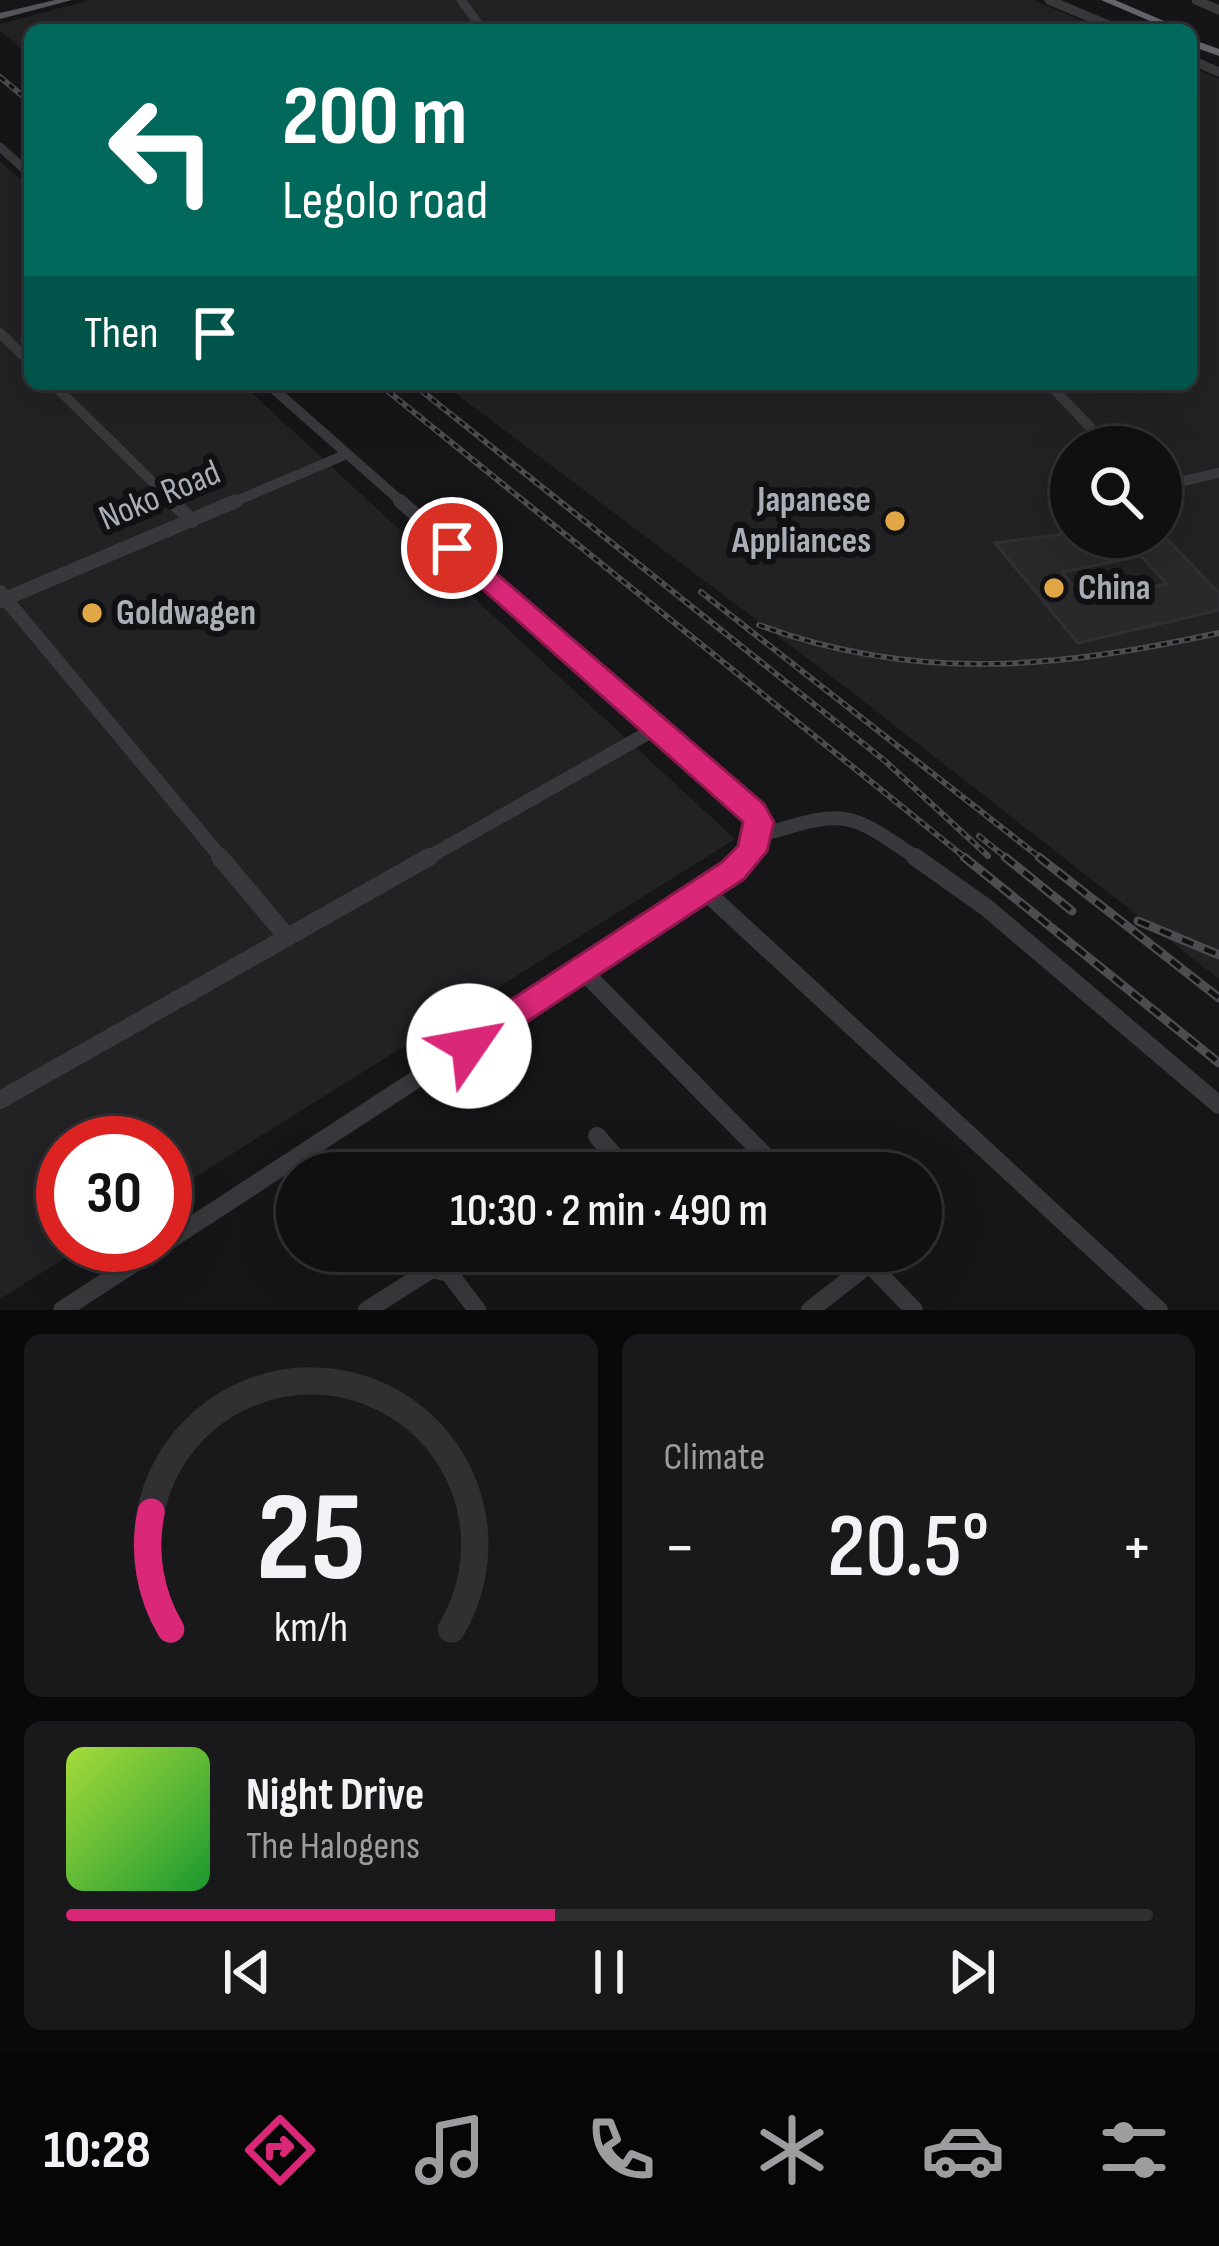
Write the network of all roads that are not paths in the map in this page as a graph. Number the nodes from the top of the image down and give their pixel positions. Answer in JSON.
{"nodes":[{"id":1,"x":51,"y":0,"type":"edge"},
{"id":2,"x":68,"y":0,"type":"edge"},
{"id":3,"x":1049,"y":0,"type":"edge"},
{"id":4,"x":1092,"y":0,"type":"edge"},
{"id":5,"x":1106,"y":0,"type":"edge"},
{"id":6,"x":1196,"y":0,"type":"edge"},
{"id":7,"x":1219,"y":10,"type":"edge"},
{"id":8,"x":0,"y":15,"type":"edge"},
{"id":9,"x":1106,"y":24,"type":"edge"},
{"id":10,"x":1149,"y":24,"type":"edge"},
{"id":11,"x":1165,"y":24,"type":"edge"},
{"id":12,"x":0,"y":147,"type":"edge"},
{"id":13,"x":24,"y":169,"type":"edge"},
{"id":14,"x":0,"y":333,"type":"edge"},
{"id":15,"x":24,"y":356,"type":"edge"},
{"id":16,"x":58,"y":390,"type":"edge"},
{"id":17,"x":275,"y":390,"type":"edge"},
{"id":18,"x":1055,"y":390,"type":"edge"},
{"id":19,"x":1089,"y":426,"type":"edge"},
{"id":20,"x":344,"y":452,"type":"junction"},
{"id":21,"x":1219,"y":473,"type":"edge"},
{"id":22,"x":1182,"y":481,"type":"edge"},
{"id":23,"x":191,"y":519,"type":"junction"},
{"id":24,"x":2,"y":596,"type":"edge"},
{"id":25,"x":655,"y":729,"type":"junction"},
{"id":26,"x":758,"y":836,"type":"junction"},
{"id":27,"x":705,"y":891,"type":"junction"},
{"id":28,"x":287,"y":937,"type":"junction"},
{"id":29,"x":583,"y":971,"type":"junction"},
{"id":30,"x":0,"y":1100,"type":"edge"},
{"id":31,"x":1219,"y":1105,"type":"edge"},
{"id":32,"x":597,"y":1136,"type":"dead end"},
{"id":33,"x":611,"y":1152,"type":"edge"},
{"id":34,"x":761,"y":1152,"type":"edge"},
{"id":35,"x":192,"y":1226,"type":"edge"},
{"id":36,"x":121,"y":1272,"type":"edge"},
{"id":37,"x":848,"y":1272,"type":"edge"},
{"id":38,"x":877,"y":1272,"type":"edge"},
{"id":39,"x":62,"y":1310,"type":"edge"},
{"id":40,"x":367,"y":1310,"type":"edge"},
{"id":41,"x":477,"y":1310,"type":"edge"},
{"id":42,"x":811,"y":1310,"type":"edge"},
{"id":43,"x":914,"y":1310,"type":"edge"},
{"id":44,"x":1159,"y":1310,"type":"edge"}],
"edges":[{"from":1,"to":8,"type":"main road"},
{"from":2,"to":8,"type":"main road"},
{"from":3,"to":9,"type":"street"},
{"from":4,"to":10,"type":"highway"},
{"from":5,"to":11,"type":"highway"},
{"from":6,"to":7,"type":"street"},
{"from":12,"to":13,"type":"street"},
{"from":14,"to":15,"type":"street"},
{"from":16,"to":23,"type":"street"},
{"from":17,"to":20,"type":"street"},
{"from":18,"to":19,"type":"street"},
{"from":20,"to":23,"type":"street"},
{"from":20,"to":25,"type":"street"},
{"from":21,"to":22,"type":"street"},
{"from":23,"to":24,"type":"street"},
{"from":24,"to":28,"type":"street"},
{"from":25,"to":26,"type":"street"},
{"from":25,"to":28,"type":"street"},
{"from":26,"to":27,"type":"street"},
{"from":26,"to":31,"type":"street"},
{"from":27,"to":29,"type":"street"},
{"from":27,"to":44,"type":"street"},
{"from":28,"to":30,"type":"street"},
{"from":29,"to":34,"type":"street"},
{"from":29,"to":35,"type":"street"},
{"from":32,"to":33,"type":"street"},
{"from":36,"to":39,"type":"street"},
{"from":37,"to":42,"type":"street"},
{"from":38,"to":43,"type":"street"},
{"from":40,"to":41,"type":"street"}]}
